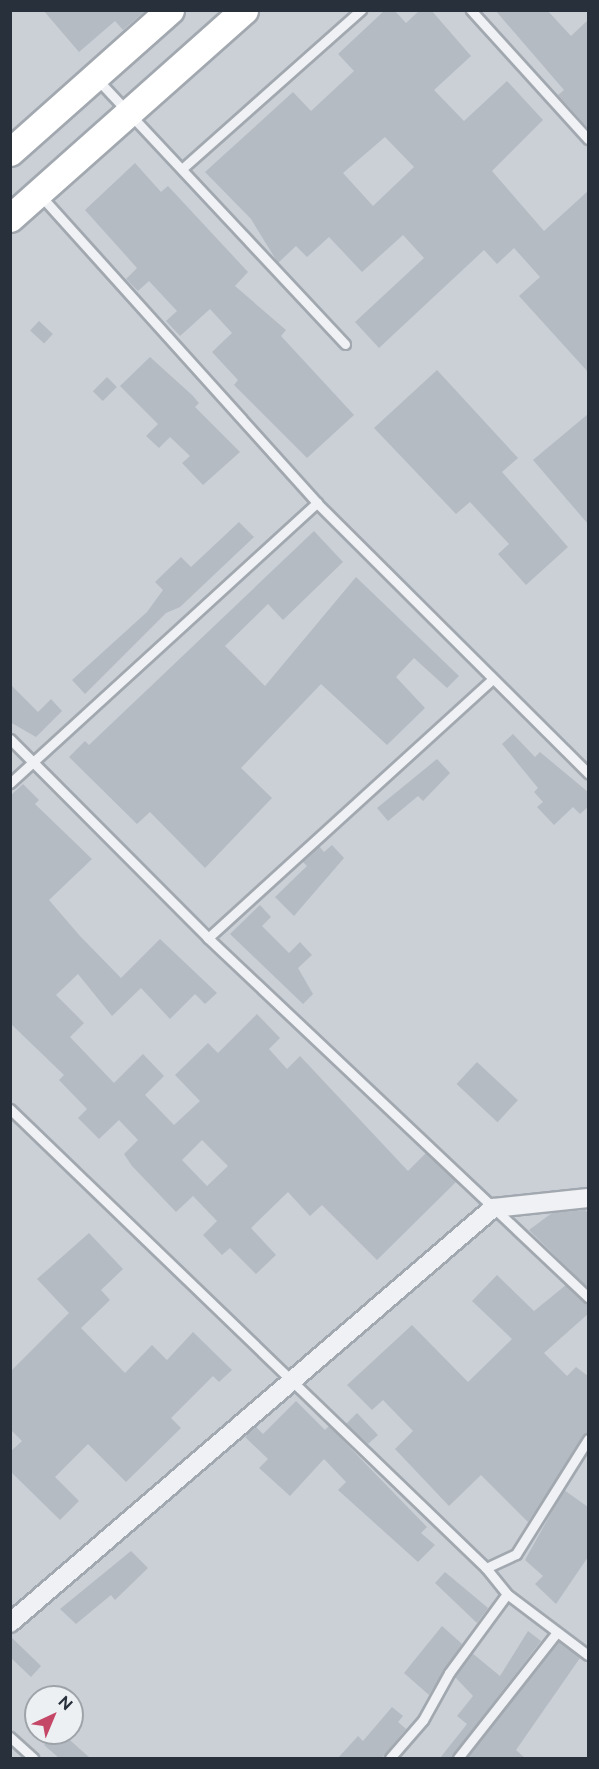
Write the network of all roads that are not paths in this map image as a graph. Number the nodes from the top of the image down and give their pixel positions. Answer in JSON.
{"nodes":[{"id":1,"x":170,"y":10,"type":"edge"},
{"id":2,"x":244,"y":10,"type":"edge"},
{"id":3,"x":361,"y":10,"type":"edge"},
{"id":4,"x":471,"y":10,"type":"edge"},
{"id":5,"x":95,"y":78,"type":"junction"},
{"id":6,"x":130,"y":112,"type":"junction"},
{"id":7,"x":588,"y":139,"type":"edge"},
{"id":8,"x":10,"y":152,"type":"edge"},
{"id":9,"x":184,"y":167,"type":"junction"},
{"id":10,"x":39,"y":194,"type":"junction"},
{"id":11,"x":10,"y":218,"type":"edge"},
{"id":12,"x":345,"y":344,"type":"dead end"},
{"id":13,"x":317,"y":503,"type":"junction"},
{"id":14,"x":492,"y":680,"type":"junction"},
{"id":15,"x":10,"y":739,"type":"edge"},
{"id":16,"x":32,"y":763,"type":"junction"},
{"id":17,"x":588,"y":773,"type":"edge"},
{"id":18,"x":10,"y":783,"type":"edge"},
{"id":19,"x":208,"y":938,"type":"junction"},
{"id":20,"x":13,"y":1115,"type":"edge"},
{"id":21,"x":588,"y":1198,"type":"edge"},
{"id":22,"x":493,"y":1208,"type":"junction"},
{"id":23,"x":588,"y":1297,"type":"edge"},
{"id":24,"x":294,"y":1379,"type":"junction"},
{"id":25,"x":588,"y":1439,"type":"edge"},
{"id":26,"x":486,"y":1568,"type":"junction"},
{"id":27,"x":507,"y":1594,"type":"junction"},
{"id":28,"x":10,"y":1623,"type":"edge"},
{"id":29,"x":557,"y":1632,"type":"junction"},
{"id":30,"x":588,"y":1655,"type":"edge"},
{"id":31,"x":10,"y":1737,"type":"edge"},
{"id":32,"x":33,"y":1758,"type":"edge"},
{"id":33,"x":390,"y":1758,"type":"edge"},
{"id":34,"x":458,"y":1758,"type":"edge"}],
"edges":[{"from":1,"to":5,"type":"street"},
{"from":2,"to":6,"type":"street"},
{"from":3,"to":9,"type":"lane"},
{"from":4,"to":7,"type":"lane"},
{"from":5,"to":6,"type":"lane"},
{"from":5,"to":8,"type":"street"},
{"from":6,"to":9,"type":"lane"},
{"from":6,"to":10,"type":"street"},
{"from":9,"to":12,"type":"lane"},
{"from":10,"to":11,"type":"street"},
{"from":10,"to":13,"type":"lane"},
{"from":13,"to":14,"type":"lane"},
{"from":13,"to":16,"type":"lane"},
{"from":14,"to":17,"type":"lane"},
{"from":14,"to":19,"type":"lane"},
{"from":15,"to":16,"type":"lane"},
{"from":16,"to":18,"type":"lane"},
{"from":16,"to":19,"type":"lane"},
{"from":19,"to":22,"type":"lane"},
{"from":20,"to":24,"type":"lane"},
{"from":21,"to":22,"type":"street"},
{"from":22,"to":23,"type":"lane"},
{"from":22,"to":24,"type":"street"},
{"from":24,"to":26,"type":"lane"},
{"from":24,"to":28,"type":"street"},
{"from":25,"to":26,"type":"lane"},
{"from":26,"to":27,"type":"lane"},
{"from":27,"to":29,"type":"lane"},
{"from":27,"to":33,"type":"lane"},
{"from":29,"to":30,"type":"lane"},
{"from":29,"to":34,"type":"lane"},
{"from":31,"to":32,"type":"lane"}]}
